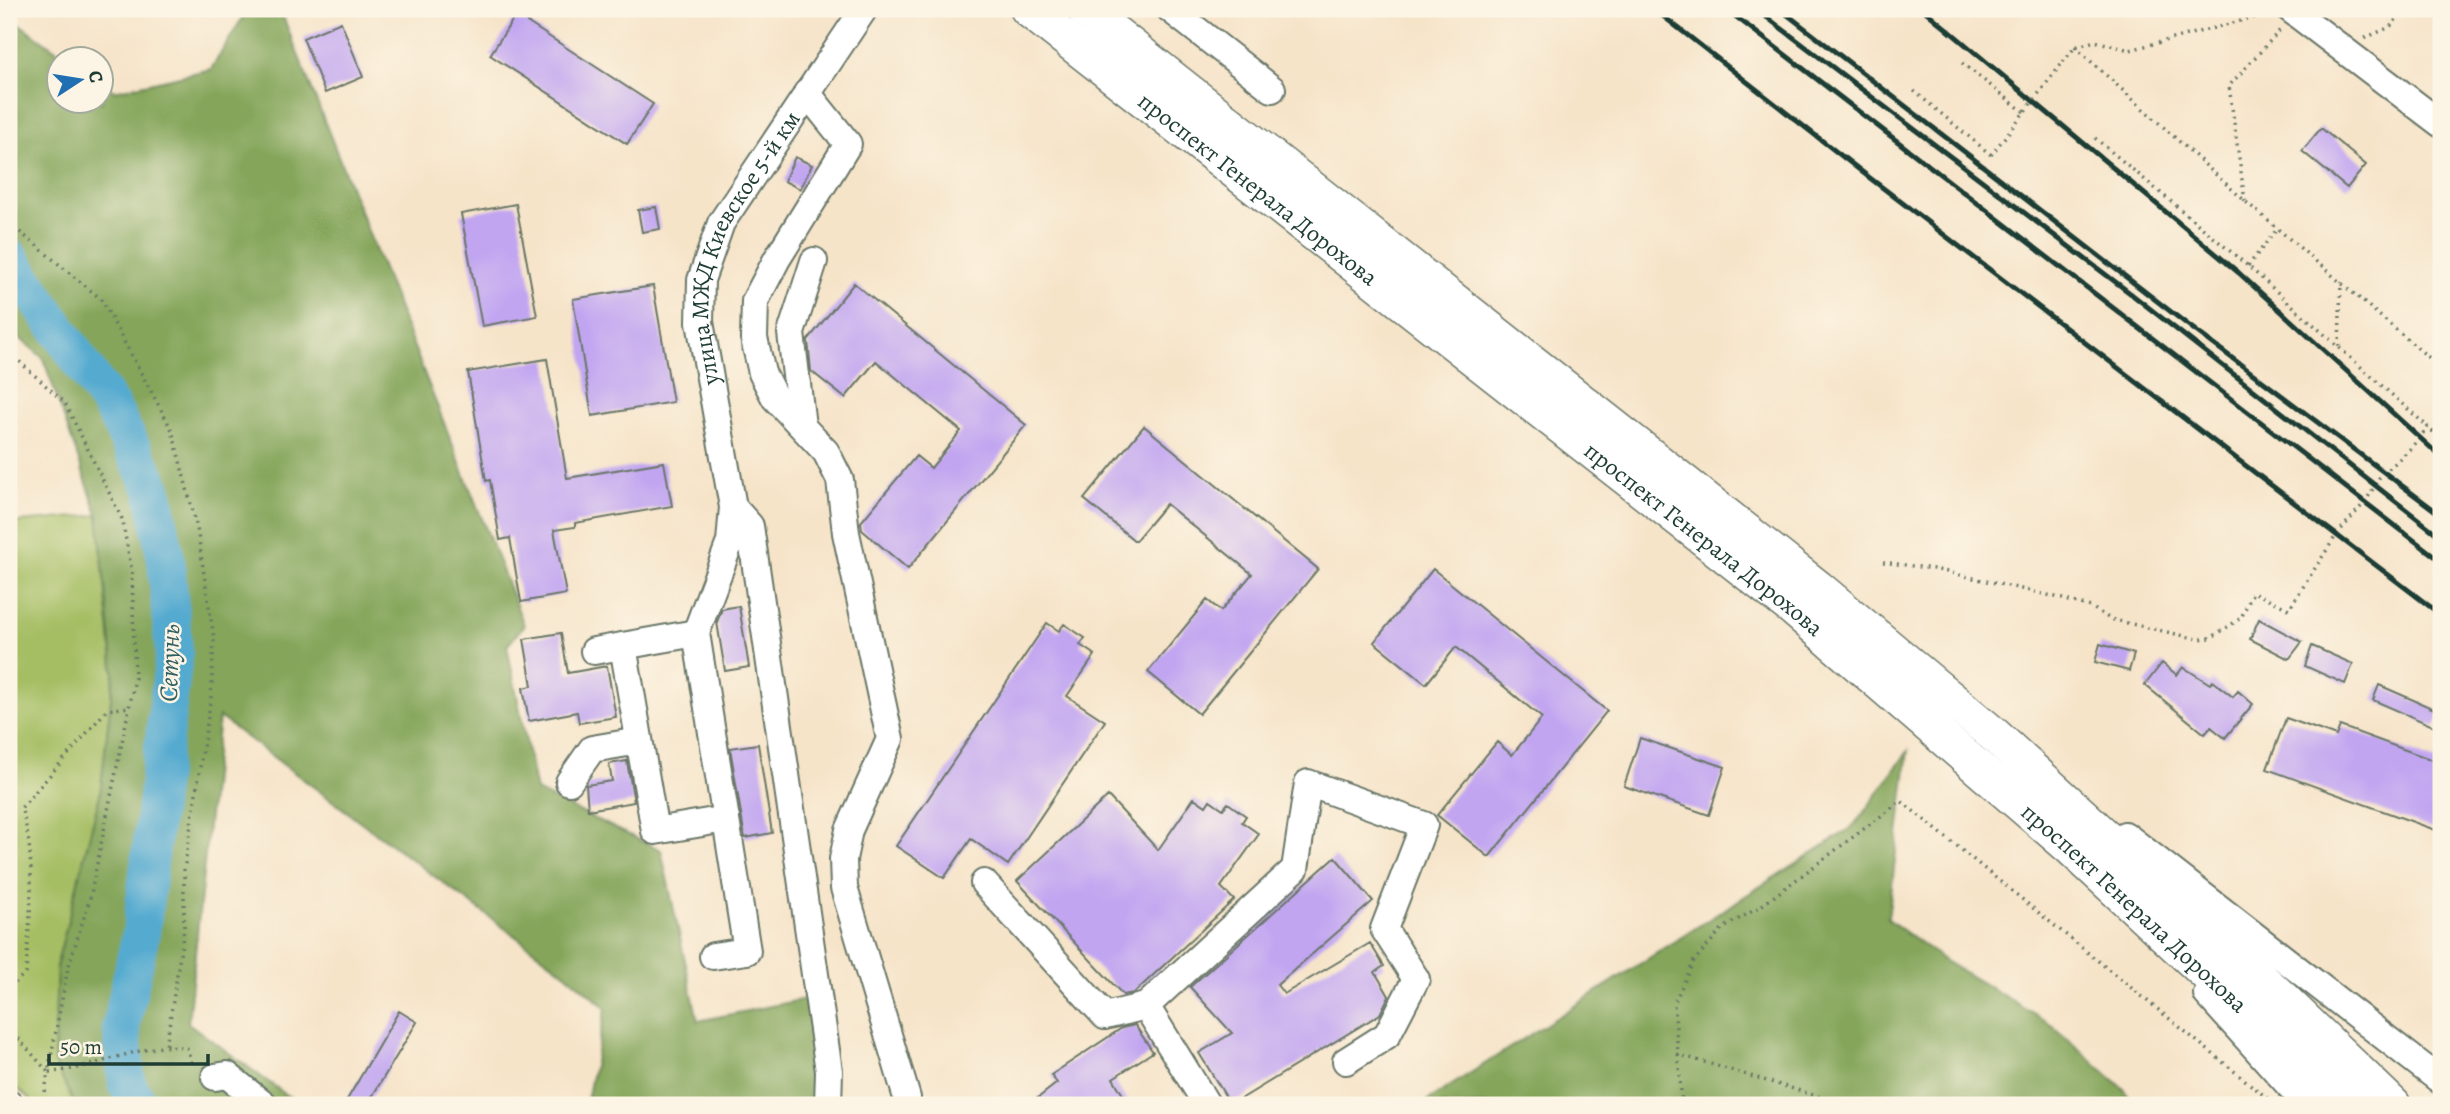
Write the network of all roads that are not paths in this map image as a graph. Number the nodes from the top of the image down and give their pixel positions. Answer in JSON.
{"nodes":[{"id":1,"x":863,"y":9,"type":"edge"},
{"id":2,"x":1028,"y":9,"type":"edge"},
{"id":3,"x":1084,"y":9,"type":"edge"},
{"id":4,"x":1170,"y":9,"type":"edge"},
{"id":5,"x":2296,"y":13,"type":"edge"},
{"id":6,"x":1272,"y":89,"type":"dead end"},
{"id":7,"x":807,"y":93,"type":"junction"},
{"id":8,"x":2441,"y":124,"type":"edge"},
{"id":9,"x":814,"y":261,"type":"dead end"},
{"id":10,"x":802,"y":426,"type":"junction"},
{"id":11,"x":733,"y":507,"type":"junction"},
{"id":12,"x":696,"y":634,"type":"junction"},
{"id":13,"x":623,"y":646,"type":"junction"},
{"id":14,"x":594,"y":651,"type":"dead end"},
{"id":15,"x":1993,"y":734,"type":"junction"},
{"id":16,"x":639,"y":741,"type":"junction"},
{"id":17,"x":569,"y":782,"type":"dead end"},
{"id":18,"x":726,"y":819,"type":"junction"},
{"id":19,"x":2070,"y":847,"type":"junction"},
{"id":20,"x":984,"y":883,"type":"dead end"},
{"id":21,"x":713,"y":957,"type":"dead end"},
{"id":22,"x":1146,"y":1006,"type":"junction"},
{"id":23,"x":1346,"y":1061,"type":"dead end"},
{"id":24,"x":204,"y":1074,"type":"road end"},
{"id":25,"x":2441,"y":1081,"type":"edge"},
{"id":26,"x":907,"y":1098,"type":"dead end"},
{"id":27,"x":264,"y":1105,"type":"edge"},
{"id":28,"x":828,"y":1105,"type":"edge"},
{"id":29,"x":1207,"y":1105,"type":"edge"},
{"id":30,"x":2307,"y":1105,"type":"edge"},
{"id":31,"x":2348,"y":1105,"type":"edge"},
{"id":32,"x":2393,"y":1105,"type":"edge"}],
"edges":[{"from":1,"to":7,"type":"street","name":"улица МЖД Киевское 5-й км"},
{"from":2,"to":19,"type":"main road","name":"проспект Генерала Дорохова"},
{"from":3,"to":15,"type":"main road","name":"проспект Генерала Дорохова"},
{"from":4,"to":6,"type":"street"},
{"from":5,"to":8,"type":"street"},
{"from":7,"to":10,"type":"street"},
{"from":7,"to":11,"type":"street","name":"улица МЖД Киевское 5-й км"},
{"from":9,"to":10,"type":"street"},
{"from":10,"to":26,"type":"street"},
{"from":11,"to":12,"type":"street"},
{"from":11,"to":28,"type":"street"},
{"from":12,"to":13,"type":"street"},
{"from":12,"to":18,"type":"street"},
{"from":13,"to":14,"type":"street"},
{"from":13,"to":16,"type":"street"},
{"from":15,"to":25,"type":"street"},
{"from":15,"to":32,"type":"main road","name":"проспект Генерала Дорохова"},
{"from":16,"to":17,"type":"street"},
{"from":16,"to":18,"type":"street"},
{"from":18,"to":21,"type":"street"},
{"from":19,"to":30,"type":"street"},
{"from":19,"to":31,"type":"main road","name":"проспект Генерала Дорохова"},
{"from":20,"to":22,"type":"street"},
{"from":22,"to":23,"type":"street"},
{"from":22,"to":29,"type":"street"},
{"from":24,"to":27,"type":"street"}]}
